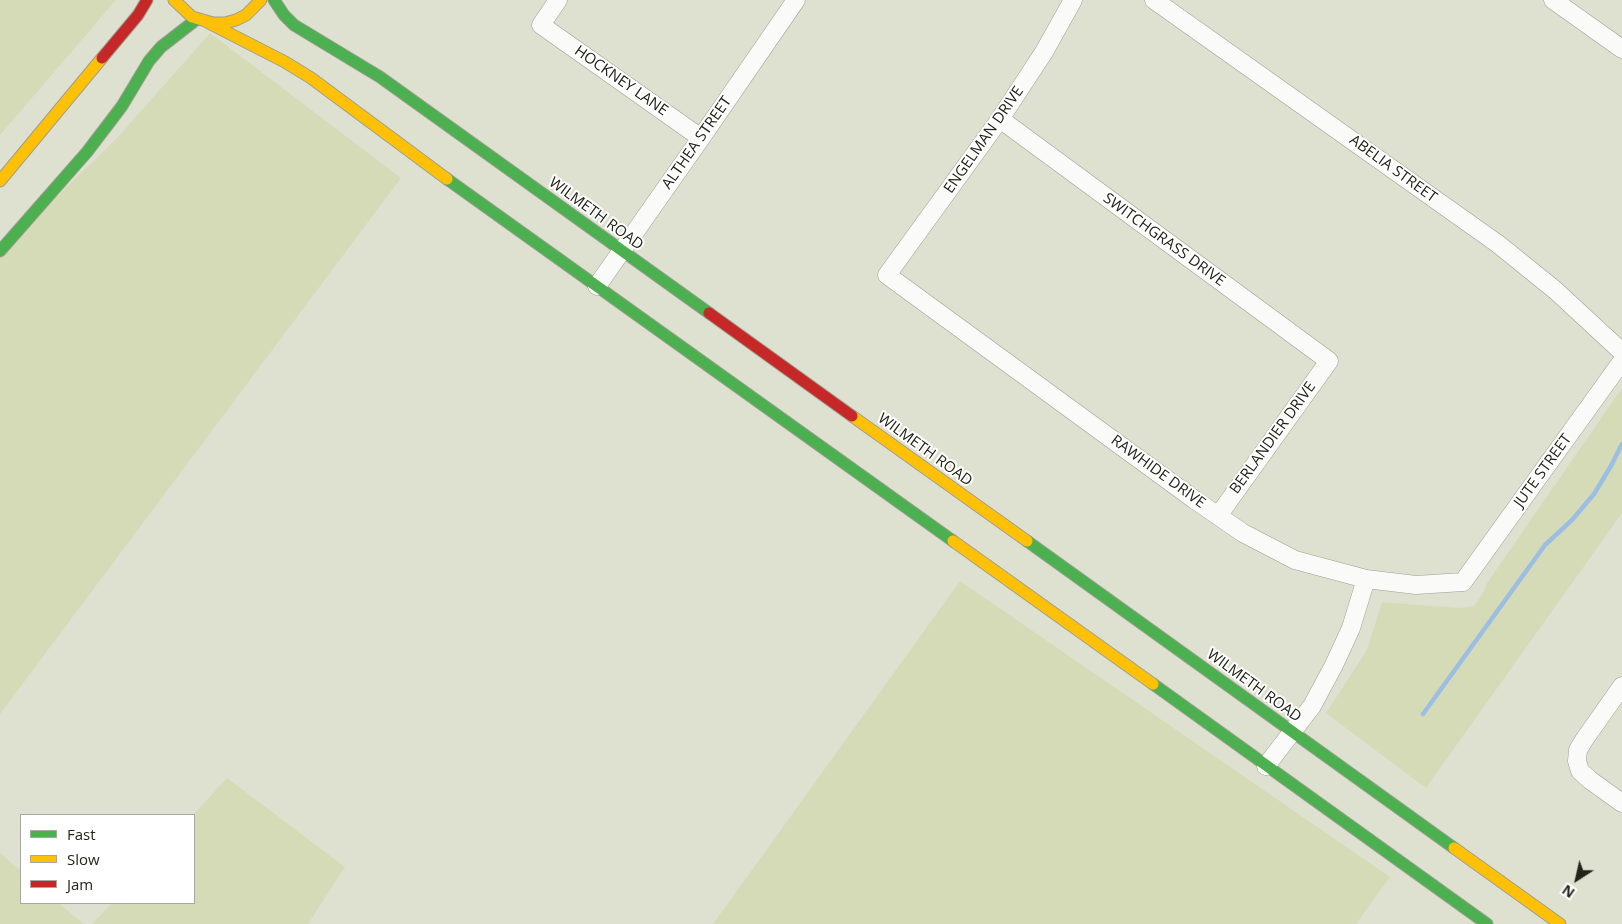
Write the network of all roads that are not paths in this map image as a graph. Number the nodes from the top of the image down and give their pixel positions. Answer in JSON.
{"nodes":[{"id":1,"x":147,"y":0,"type":"edge"},
{"id":2,"x":174,"y":0,"type":"edge"},
{"id":3,"x":261,"y":0,"type":"edge"},
{"id":4,"x":274,"y":0,"type":"edge"},
{"id":5,"x":558,"y":0,"type":"edge"},
{"id":6,"x":796,"y":0,"type":"edge"},
{"id":7,"x":1073,"y":0,"type":"edge"},
{"id":8,"x":1154,"y":0,"type":"edge"},
{"id":9,"x":1553,"y":0,"type":"edge"},
{"id":10,"x":202,"y":20,"type":"junction"},
{"id":11,"x":1622,"y":49,"type":"edge"},
{"id":12,"x":1000,"y":119,"type":"junction"},
{"id":13,"x":701,"y":138,"type":"junction"},
{"id":14,"x":0,"y":181,"type":"edge"},
{"id":15,"x":0,"y":251,"type":"edge"},
{"id":16,"x":622,"y":251,"type":"junction"},
{"id":17,"x":887,"y":275,"type":"joint"},
{"id":18,"x":597,"y":286,"type":"junction"},
{"id":19,"x":1622,"y":352,"type":"edge"},
{"id":20,"x":1329,"y":361,"type":"joint"},
{"id":21,"x":1622,"y":361,"type":"edge"},
{"id":22,"x":1218,"y":516,"type":"junction"},
{"id":23,"x":1366,"y":579,"type":"junction"},
{"id":24,"x":1464,"y":582,"type":"joint"},
{"id":25,"x":1622,"y":686,"type":"edge"},
{"id":26,"x":1292,"y":732,"type":"junction"},
{"id":27,"x":1266,"y":766,"type":"junction"},
{"id":28,"x":1622,"y":803,"type":"edge"},
{"id":29,"x":1487,"y":924,"type":"edge"},
{"id":30,"x":1560,"y":924,"type":"edge"}],
"edges":[{"from":1,"to":14,"type":"street"},
{"from":2,"to":10,"type":"street"},
{"from":3,"to":10,"type":"street"},
{"from":4,"to":16,"type":"street","name":"WILMETH ROAD"},
{"from":5,"to":13,"type":"street","name":"HOCKNEY LANE"},
{"from":6,"to":13,"type":"street","name":"ALTHEA STREET"},
{"from":7,"to":12,"type":"street","name":"ENGELMAN DRIVE"},
{"from":8,"to":19,"type":"street","name":"ABELIA STREET"},
{"from":9,"to":11,"type":"street"},
{"from":10,"to":15,"type":"street"},
{"from":10,"to":18,"type":"street"},
{"from":12,"to":17,"type":"street","name":"ENGELMAN DRIVE"},
{"from":12,"to":20,"type":"street","name":"SWITCHGRASS DRIVE"},
{"from":13,"to":16,"type":"street","name":"ALTHEA STREET"},
{"from":16,"to":18,"type":"street","name":"ALTHEA STREET"},
{"from":16,"to":26,"type":"street","name":"WILMETH ROAD"},
{"from":17,"to":22,"type":"street","name":"RAWHIDE DRIVE"},
{"from":18,"to":27,"type":"street"},
{"from":20,"to":22,"type":"street","name":"BERLANDIER DRIVE"},
{"from":21,"to":24,"type":"street","name":"JUTE STREET"},
{"from":22,"to":23,"type":"street","name":"RAWHIDE DRIVE"},
{"from":23,"to":24,"type":"street","name":"RAWHIDE DRIVE"},
{"from":23,"to":26,"type":"street"},
{"from":25,"to":28,"type":"street"},
{"from":26,"to":27,"type":"street"},
{"from":26,"to":30,"type":"street","name":"WILMETH ROAD"},
{"from":27,"to":29,"type":"street"}]}
